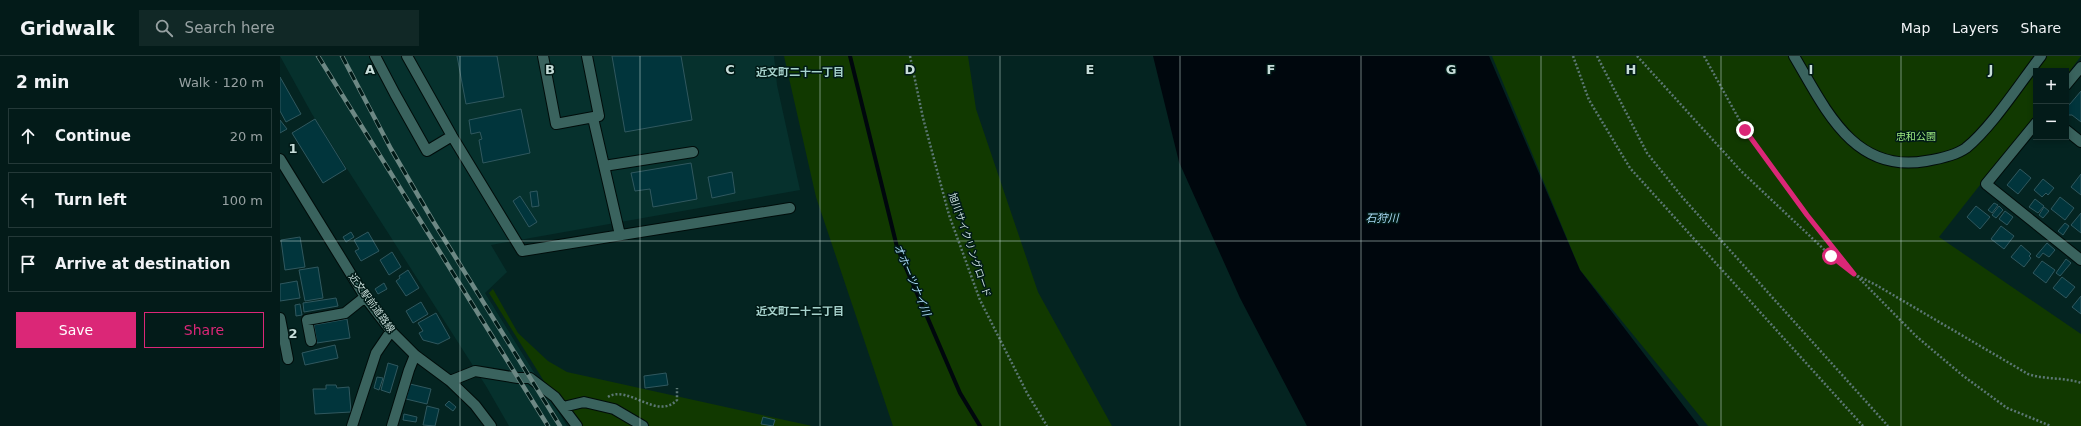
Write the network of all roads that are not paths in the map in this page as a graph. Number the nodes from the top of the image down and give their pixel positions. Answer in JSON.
{"nodes":[{"id":1,"x":375,"y":56,"type":"edge"},
{"id":2,"x":407,"y":56,"type":"edge"},
{"id":3,"x":543,"y":56,"type":"edge"},
{"id":4,"x":587,"y":56,"type":"edge"},
{"id":5,"x":1794,"y":56,"type":"edge"},
{"id":6,"x":2040,"y":56,"type":"edge"},
{"id":7,"x":2081,"y":66,"type":"edge"},
{"id":8,"x":2069,"y":81,"type":"edge"},
{"id":9,"x":593,"y":118,"type":"junction"},
{"id":10,"x":2033,"y":127,"type":"edge"},
{"id":11,"x":2069,"y":132,"type":"edge"},
{"id":12,"x":452,"y":136,"type":"junction"},
{"id":13,"x":2081,"y":142,"type":"edge"},
{"id":14,"x":693,"y":152,"type":"dead end"},
{"id":15,"x":280,"y":159,"type":"edge"},
{"id":16,"x":604,"y":166,"type":"junction"},
{"id":17,"x":285,"y":176,"type":"edge"},
{"id":18,"x":790,"y":208,"type":"dead end"},
{"id":19,"x":620,"y":235,"type":"junction"},
{"id":20,"x":2081,"y":260,"type":"edge"},
{"id":21,"x":365,"y":298,"type":"junction"},
{"id":22,"x":280,"y":318,"type":"edge"},
{"id":23,"x":391,"y":331,"type":"junction"},
{"id":24,"x":281,"y":333,"type":"edge"},
{"id":25,"x":311,"y":341,"type":"dead end"},
{"id":26,"x":415,"y":355,"type":"junction"},
{"id":27,"x":288,"y":359,"type":"dead end"},
{"id":28,"x":450,"y":381,"type":"junction"},
{"id":29,"x":562,"y":407,"type":"junction"},
{"id":30,"x":487,"y":424,"type":"edge"},
{"id":31,"x":352,"y":426,"type":"edge"},
{"id":32,"x":392,"y":426,"type":"edge"},
{"id":33,"x":577,"y":426,"type":"edge"},
{"id":34,"x":643,"y":426,"type":"edge"}],
"edges":[{"from":1,"to":12,"type":"street"},
{"from":2,"to":12,"type":"street"},
{"from":3,"to":9,"type":"street"},
{"from":4,"to":9,"type":"street"},
{"from":5,"to":6,"type":"street"},
{"from":7,"to":8,"type":"street"},
{"from":9,"to":16,"type":"street"},
{"from":10,"to":20,"type":"street"},
{"from":11,"to":13,"type":"street"},
{"from":12,"to":19,"type":"street"},
{"from":14,"to":16,"type":"street"},
{"from":15,"to":17,"type":"street","name":"近文駅前道路線"},
{"from":16,"to":19,"type":"street"},
{"from":17,"to":21,"type":"street","name":"近文駅前道路線"},
{"from":18,"to":19,"type":"street"},
{"from":21,"to":23,"type":"street","name":"近文駅前道路線"},
{"from":21,"to":25,"type":"street"},
{"from":22,"to":24,"type":"street"},
{"from":23,"to":26,"type":"street","name":"近文駅前道路線"},
{"from":23,"to":31,"type":"street"},
{"from":24,"to":27,"type":"street"},
{"from":26,"to":28,"type":"street","name":"近文駅前道路線"},
{"from":26,"to":32,"type":"street"},
{"from":28,"to":29,"type":"street"},
{"from":28,"to":30,"type":"street","name":"近文駅前道路線"},
{"from":29,"to":33,"type":"street"},
{"from":29,"to":34,"type":"street"}]}
